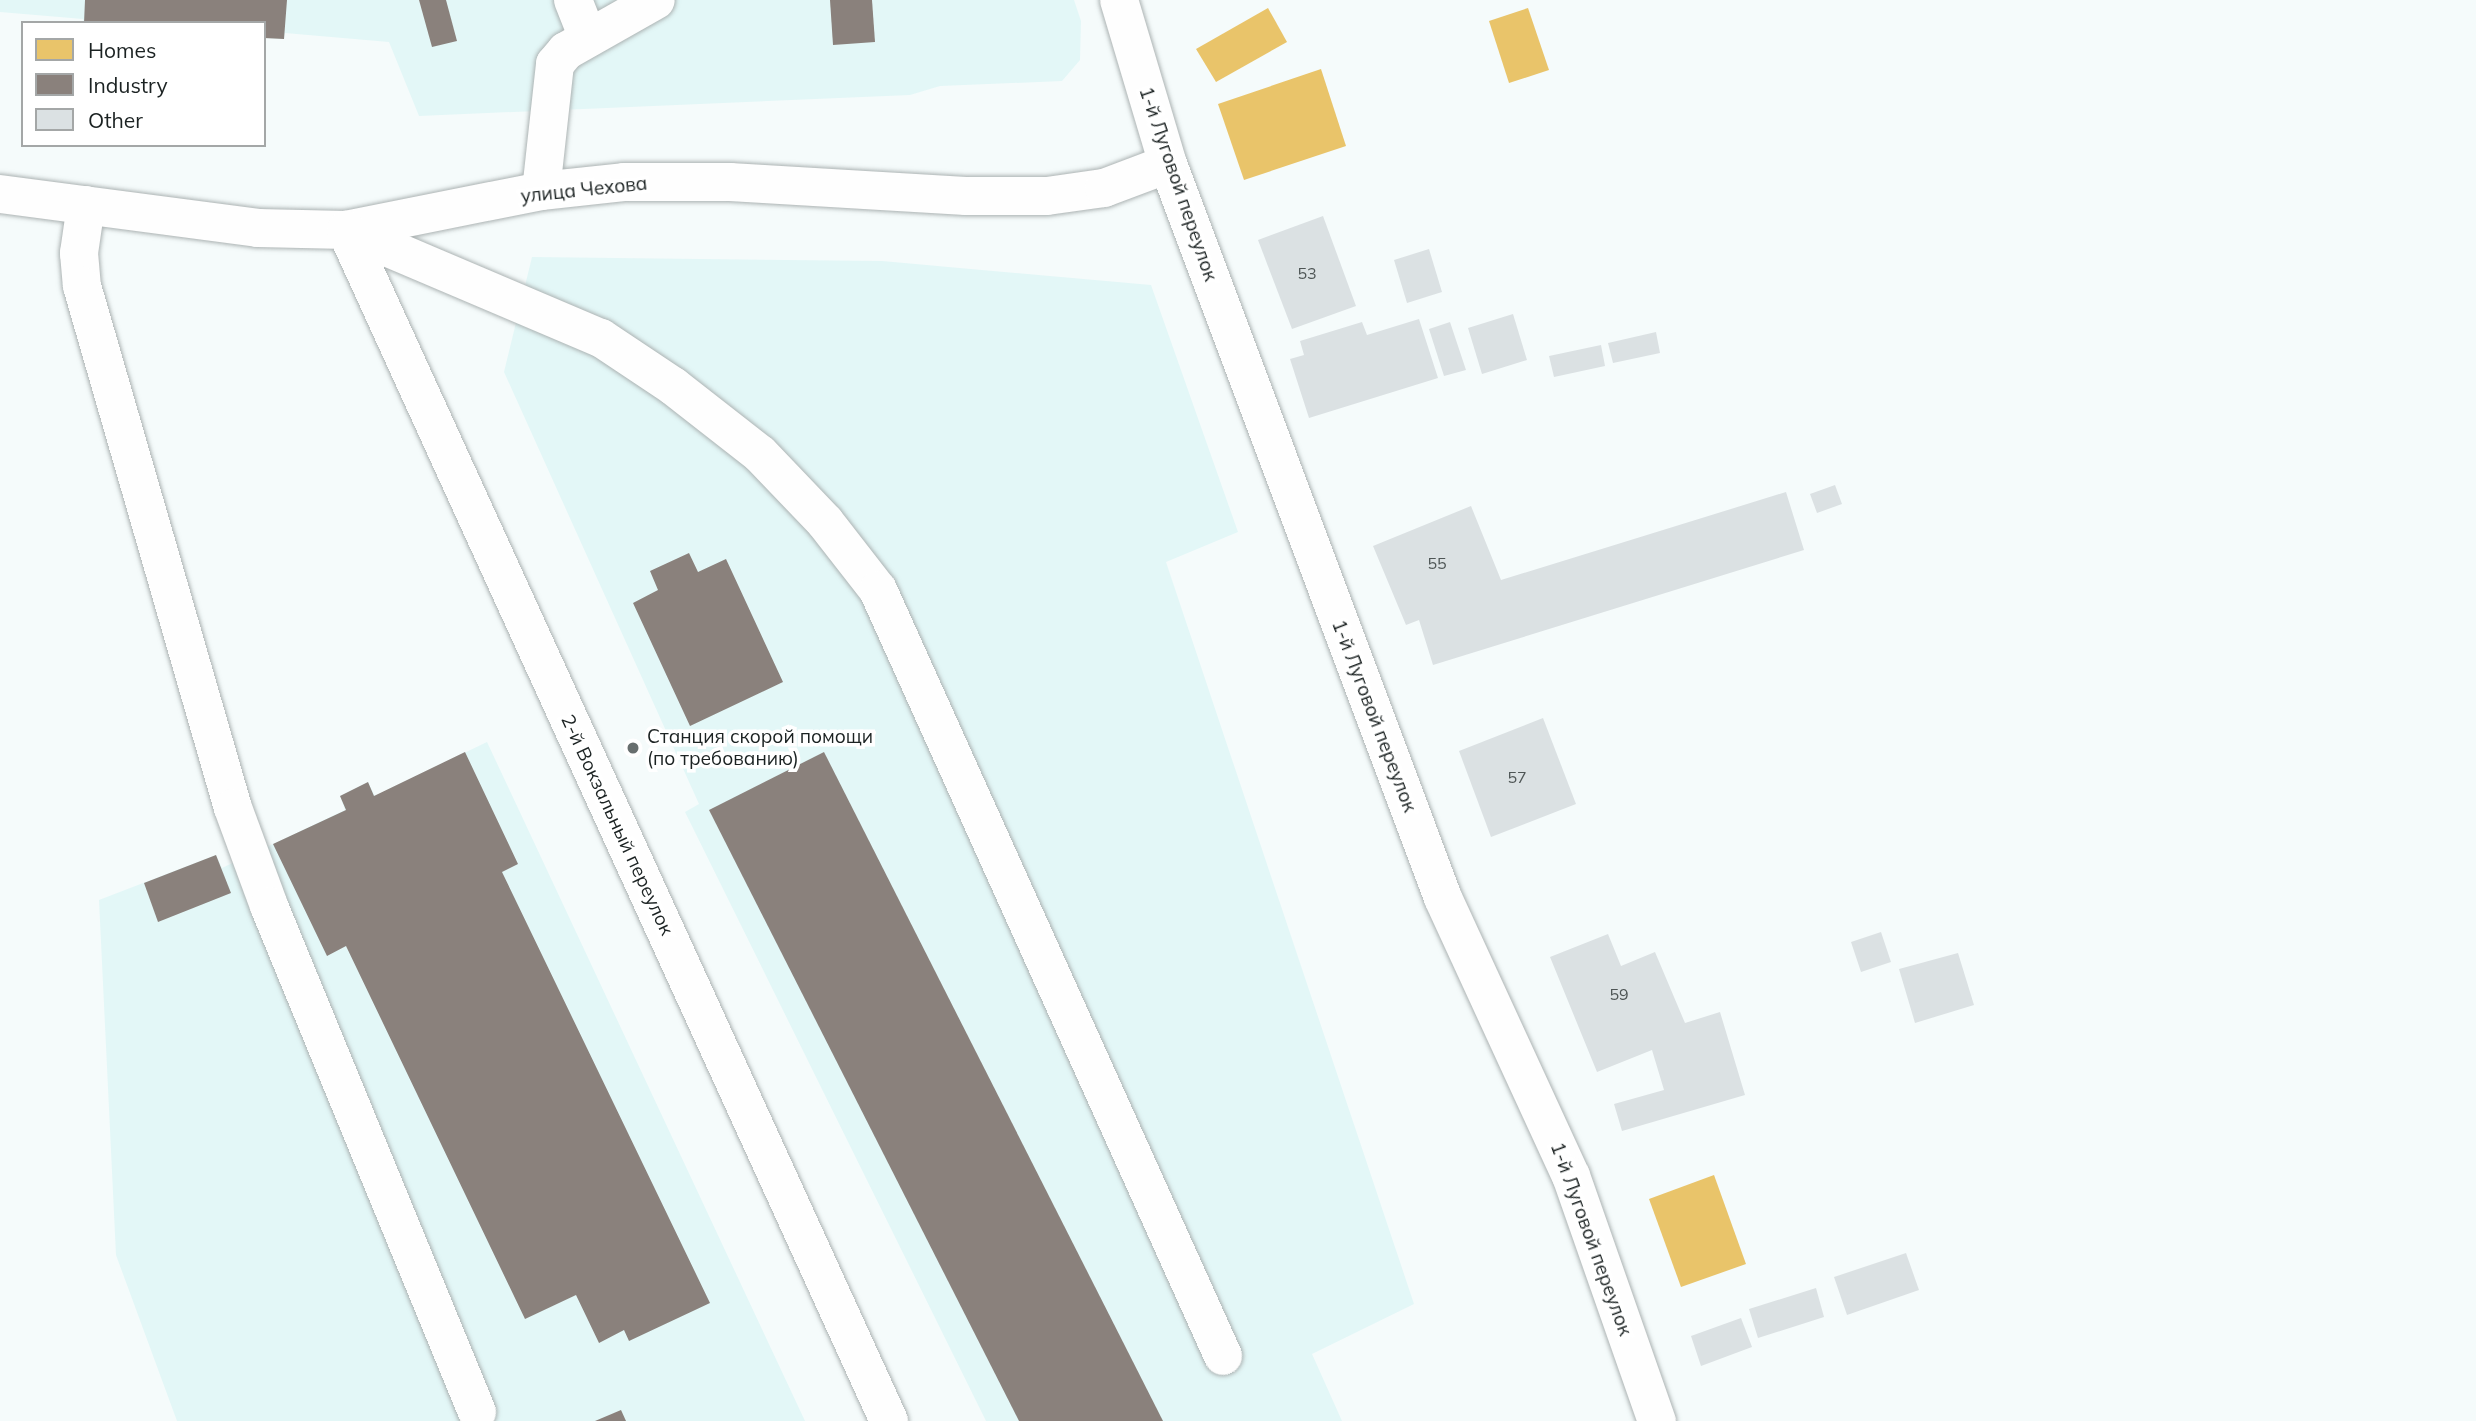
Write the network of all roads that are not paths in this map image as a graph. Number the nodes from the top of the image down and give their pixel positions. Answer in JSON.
{"nodes":[{"id":1,"x":573,"y":0,"type":"edge"},
{"id":2,"x":656,"y":0,"type":"edge"},
{"id":3,"x":1119,"y":0,"type":"edge"},
{"id":4,"x":588,"y":38,"type":"junction"},
{"id":5,"x":1168,"y":164,"type":"junction"},
{"id":6,"x":541,"y":191,"type":"junction"},
{"id":7,"x":0,"y":194,"type":"edge"},
{"id":8,"x":86,"y":205,"type":"junction"},
{"id":9,"x":346,"y":230,"type":"junction"},
{"id":10,"x":1223,"y":1356,"type":"dead end"},
{"id":11,"x":477,"y":1412,"type":"dead end"},
{"id":12,"x":889,"y":1421,"type":"edge"},
{"id":13,"x":1657,"y":1421,"type":"edge"}],
"edges":[{"from":1,"to":4,"type":"street"},
{"from":2,"to":4,"type":"street"},
{"from":3,"to":5,"type":"street","name":"1-й Луговой переулок"},
{"from":4,"to":6,"type":"street"},
{"from":5,"to":6,"type":"street","name":"улица Чехова"},
{"from":5,"to":13,"type":"street","name":"1-й Луговой переулок"},
{"from":6,"to":9,"type":"street","name":"улица Чехова"},
{"from":7,"to":8,"type":"street","name":"улица Чехова"},
{"from":8,"to":9,"type":"street","name":"улица Чехова"},
{"from":8,"to":11,"type":"street"},
{"from":9,"to":10,"type":"street"},
{"from":9,"to":12,"type":"street","name":"2-й Вокзальный переулок"}]}
